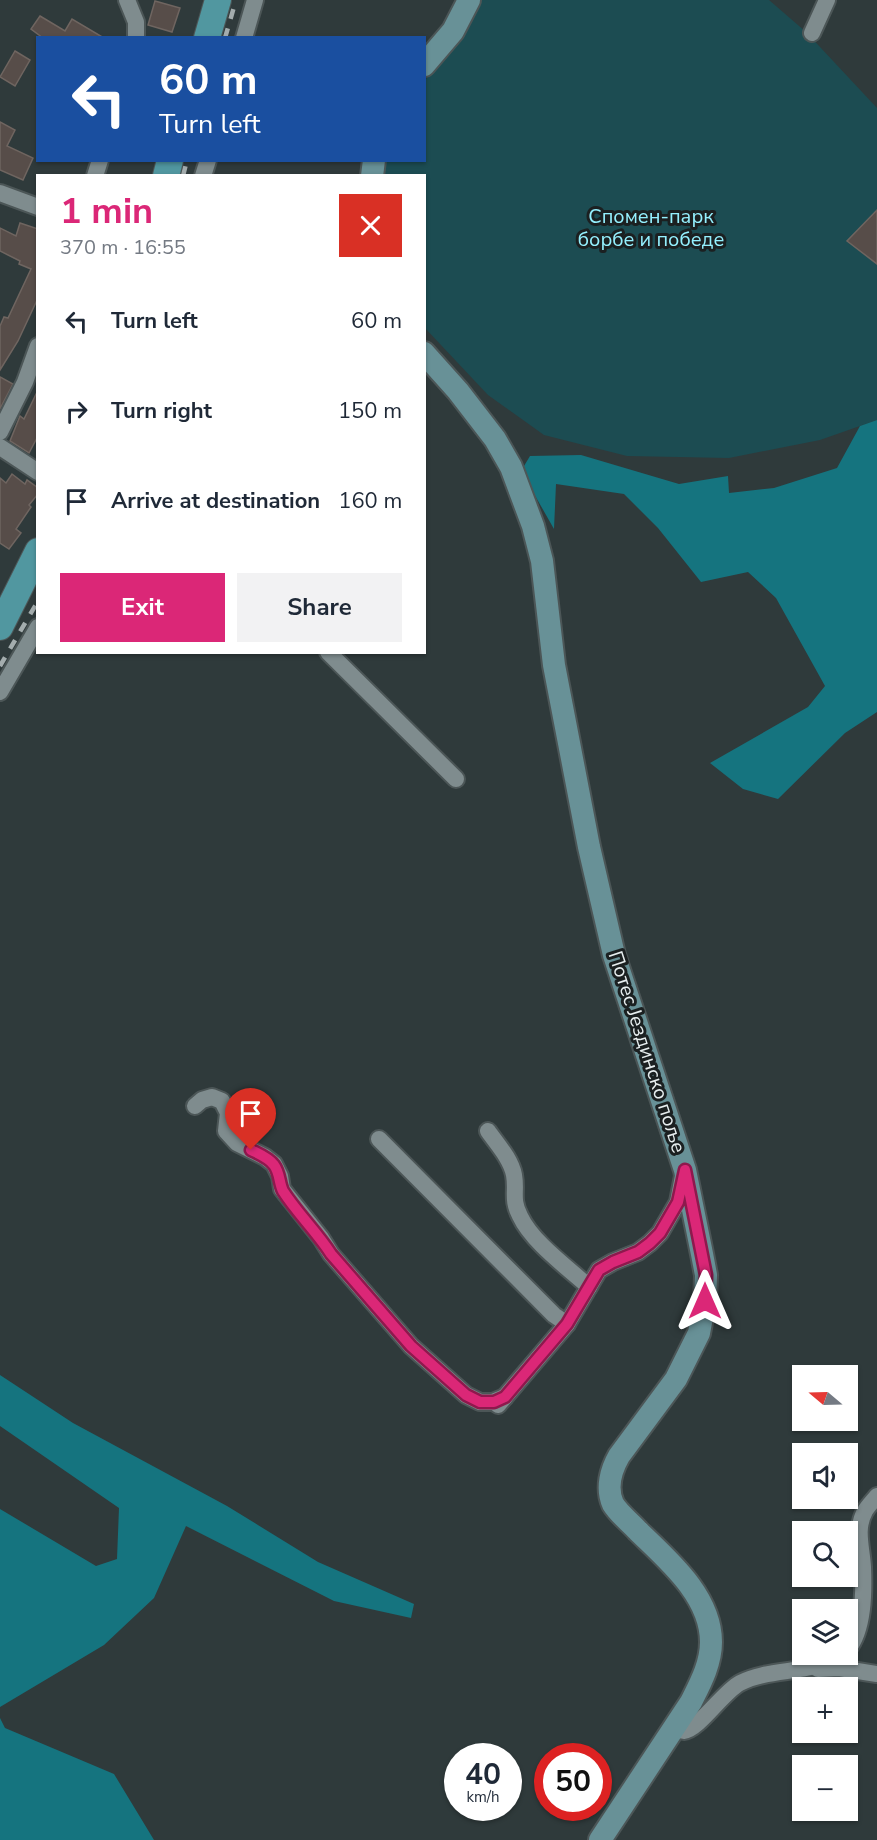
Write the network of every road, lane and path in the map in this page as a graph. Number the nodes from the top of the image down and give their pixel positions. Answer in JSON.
{"nodes":[{"id":1,"x":127,"y":0,"type":"edge"},
{"id":2,"x":218,"y":0,"type":"edge"},
{"id":3,"x":255,"y":0,"type":"edge"},
{"id":4,"x":469,"y":0,"type":"edge"},
{"id":5,"x":827,"y":0,"type":"edge"},
{"id":6,"x":812,"y":33,"type":"dead end"},
{"id":7,"x":136,"y":36,"type":"edge"},
{"id":8,"x":208,"y":36,"type":"edge"},
{"id":9,"x":245,"y":36,"type":"edge"},
{"id":10,"x":426,"y":63,"type":"edge"},
{"id":11,"x":0,"y":193,"type":"edge"},
{"id":12,"x":36,"y":206,"type":"edge"},
{"id":13,"x":36,"y":352,"type":"edge"},
{"id":14,"x":426,"y":355,"type":"edge"},
{"id":15,"x":0,"y":432,"type":"edge"},
{"id":16,"x":0,"y":447,"type":"edge"},
{"id":17,"x":36,"y":471,"type":"edge"},
{"id":18,"x":36,"y":555,"type":"edge"},
{"id":19,"x":0,"y":627,"type":"edge"},
{"id":20,"x":36,"y":630,"type":"edge"},
{"id":21,"x":330,"y":654,"type":"edge"},
{"id":22,"x":0,"y":692,"type":"edge"},
{"id":23,"x":456,"y":779,"type":"dead end"},
{"id":24,"x":195,"y":1107,"type":"dead end"},
{"id":25,"x":488,"y":1131,"type":"dead end"},
{"id":26,"x":379,"y":1139,"type":"dead end"},
{"id":27,"x":685,"y":1170,"type":"junction"},
{"id":28,"x":589,"y":1287,"type":"junction"},
{"id":29,"x":567,"y":1324,"type":"junction"},
{"id":30,"x":877,"y":1496,"type":"edge"},
{"id":31,"x":858,"y":1625,"type":"edge"},
{"id":32,"x":815,"y":1665,"type":"edge"},
{"id":33,"x":793,"y":1670,"type":"junction"},
{"id":34,"x":877,"y":1674,"type":"edge"},
{"id":35,"x":675,"y":1728,"type":"junction"},
{"id":36,"x":600,"y":1840,"type":"edge"}],
"edges":[{"from":1,"to":7,"type":"street"},
{"from":2,"to":8,"type":"main road"},
{"from":3,"to":9,"type":"street"},
{"from":4,"to":10,"type":"main road"},
{"from":5,"to":6,"type":"street"},
{"from":11,"to":12,"type":"street"},
{"from":13,"to":15,"type":"street"},
{"from":14,"to":27,"type":"main road","name":"Потес Јездинско поље"},
{"from":16,"to":17,"type":"street"},
{"from":18,"to":19,"type":"main road"},
{"from":20,"to":22,"type":"street"},
{"from":21,"to":23,"type":"street"},
{"from":24,"to":29,"type":"street"},
{"from":25,"to":28,"type":"street"},
{"from":26,"to":29,"type":"street"},
{"from":27,"to":28,"type":"street"},
{"from":27,"to":35,"type":"main road","name":"Потес Јездинско поље"},
{"from":28,"to":29,"type":"street"},
{"from":30,"to":31,"type":"street"},
{"from":32,"to":33,"type":"street"},
{"from":33,"to":34,"type":"street"},
{"from":33,"to":35,"type":"street"},
{"from":35,"to":36,"type":"main road","name":"Потес Јездинско поље"}]}
